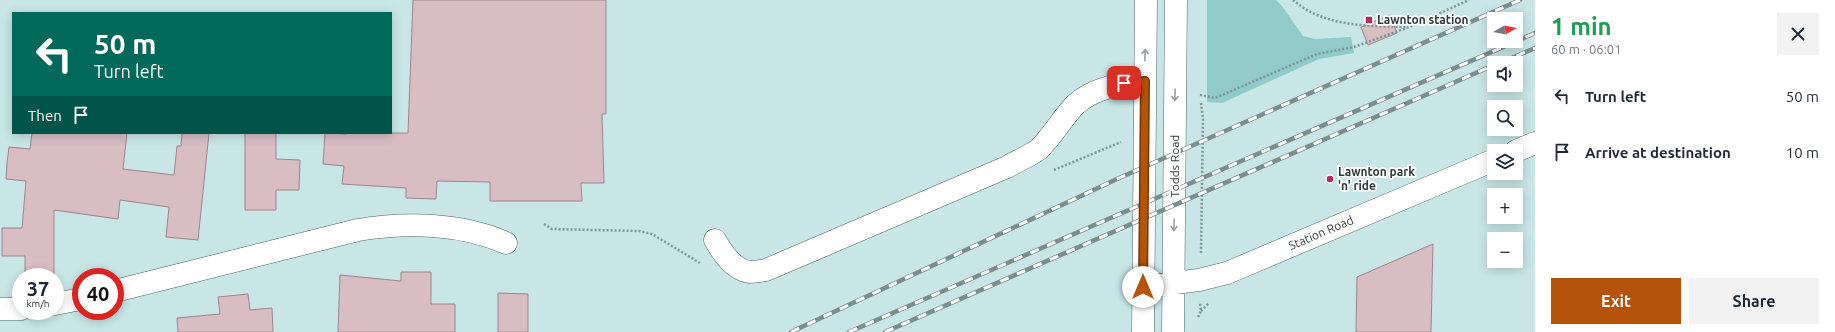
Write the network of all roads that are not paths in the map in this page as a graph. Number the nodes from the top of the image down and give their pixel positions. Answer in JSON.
{"nodes":[{"id":1,"x":1146,"y":0,"type":"edge"},
{"id":2,"x":1176,"y":0,"type":"edge"},
{"id":3,"x":1145,"y":81,"type":"junction"},
{"id":4,"x":1535,"y":143,"type":"edge"},
{"id":5,"x":1523,"y":148,"type":"edge"},
{"id":6,"x":1487,"y":163,"type":"edge"},
{"id":7,"x":715,"y":240,"type":"dead end"},
{"id":8,"x":506,"y":243,"type":"dead end"},
{"id":9,"x":1173,"y":284,"type":"junction"},
{"id":10,"x":1143,"y":287,"type":"junction"},
{"id":11,"x":124,"y":289,"type":"edge"},
{"id":12,"x":0,"y":309,"type":"edge"},
{"id":13,"x":12,"y":309,"type":"edge"},
{"id":14,"x":1142,"y":332,"type":"edge"},
{"id":15,"x":1173,"y":332,"type":"edge"}],
"edges":[{"from":3,"to":1,"type":"street","one_way":true},
{"from":2,"to":9,"type":"street","name":"Todds Road","one_way":true},
{"from":3,"to":7,"type":"street"},
{"from":3,"to":10,"type":"street"},
{"from":4,"to":5,"type":"street"},
{"from":6,"to":9,"type":"street","name":"Station Road"},
{"from":8,"to":11,"type":"street"},
{"from":9,"to":10,"type":"street","name":"Station Road"},
{"from":9,"to":15,"type":"street","name":"Todds Road"},
{"from":10,"to":14,"type":"street"},
{"from":12,"to":13,"type":"street"}]}
